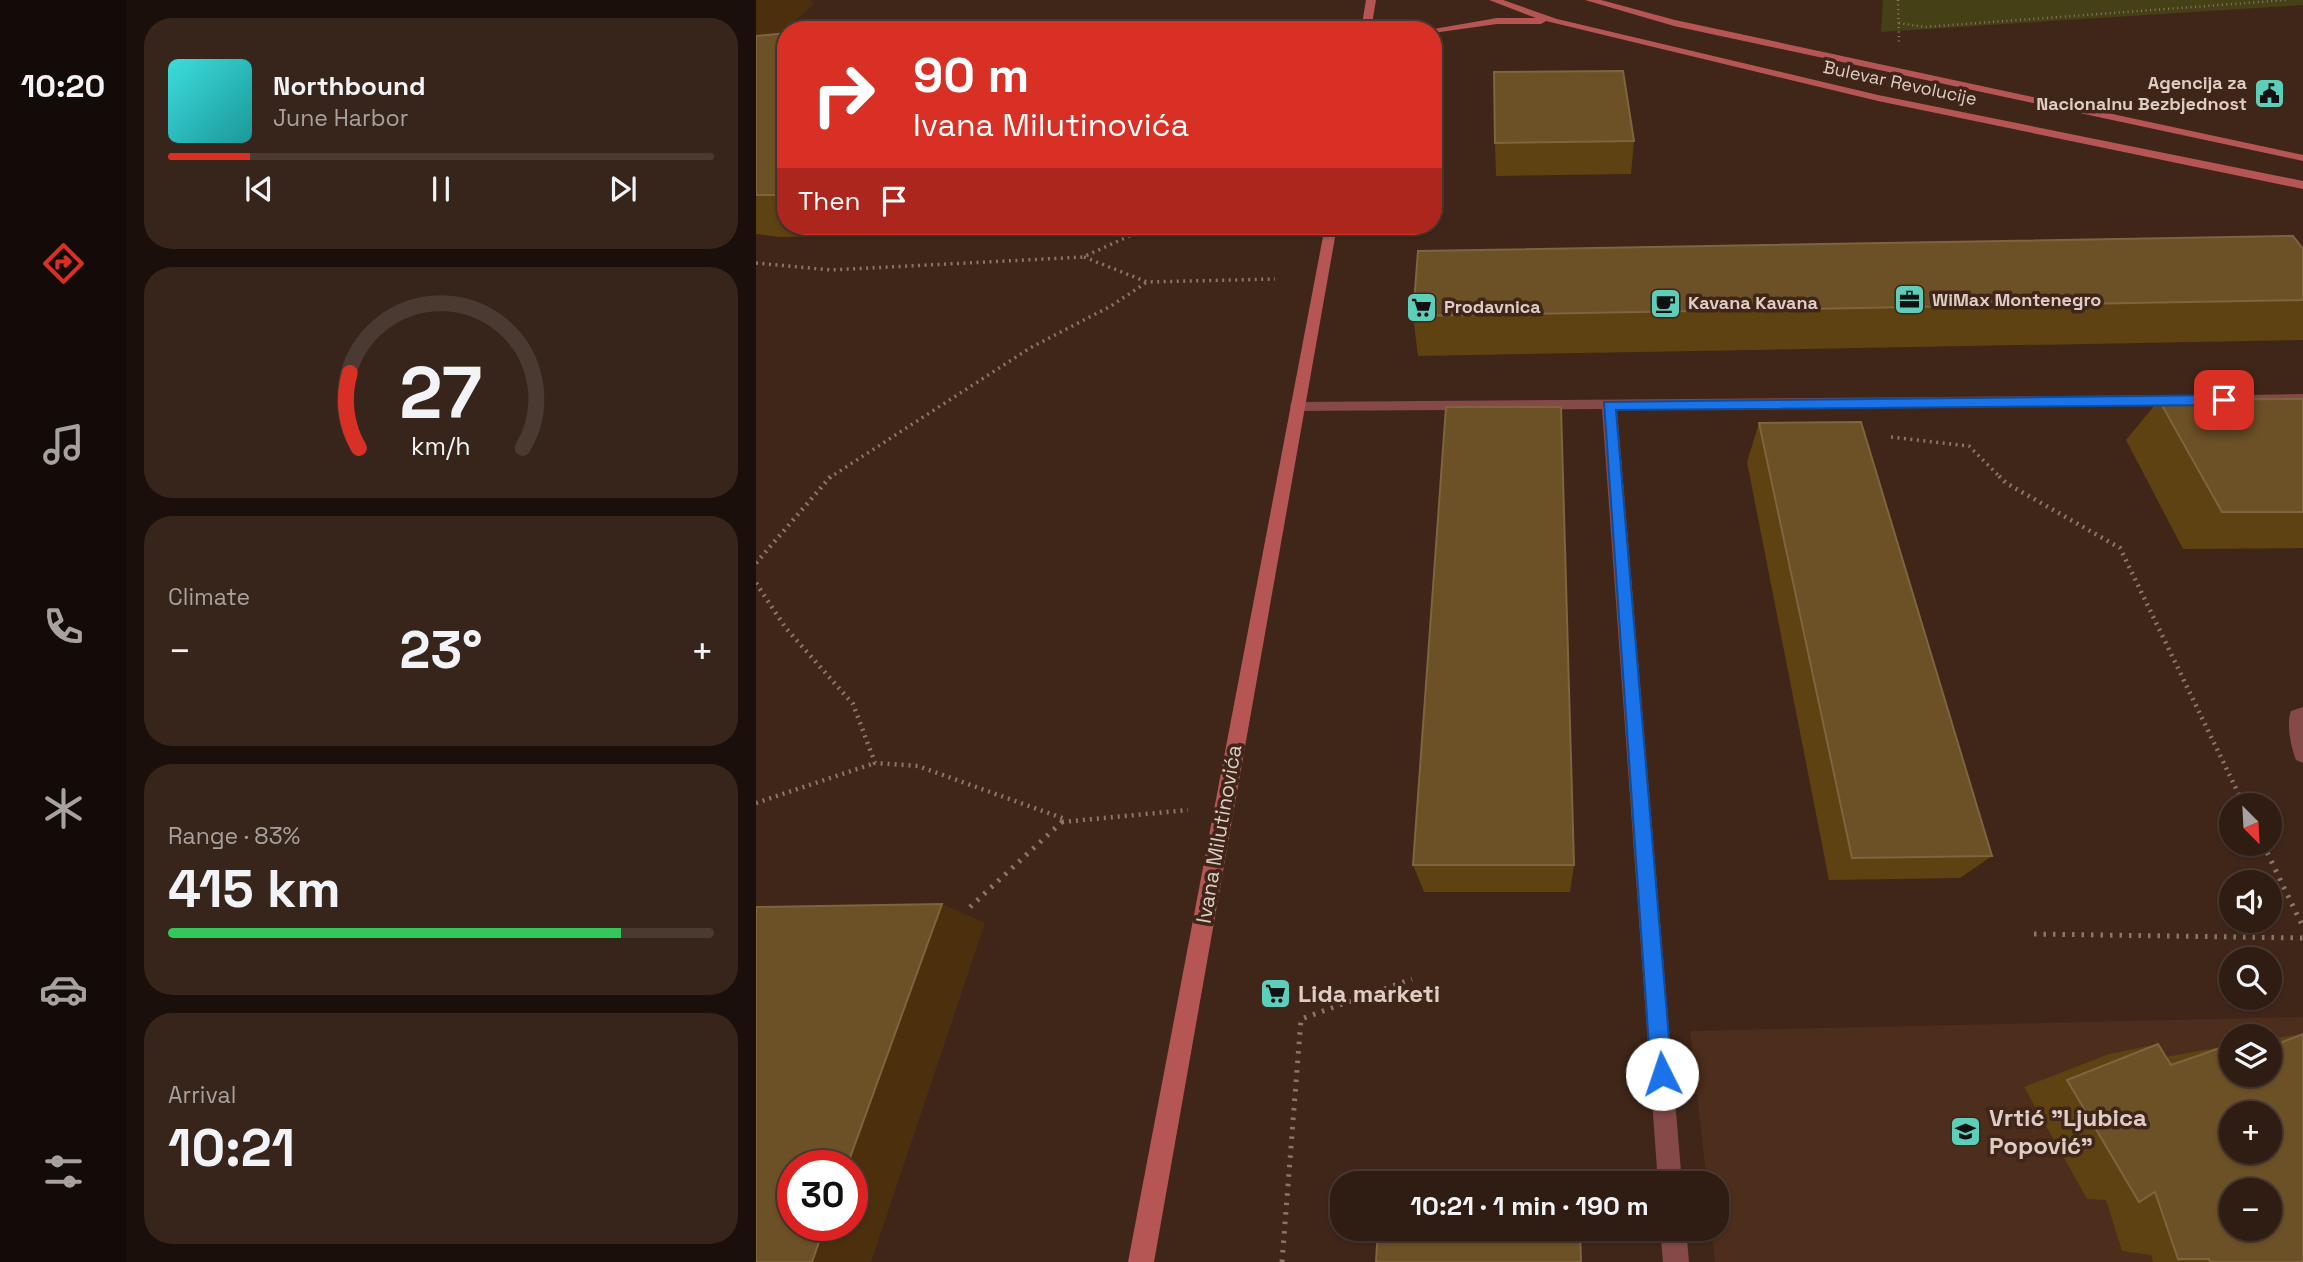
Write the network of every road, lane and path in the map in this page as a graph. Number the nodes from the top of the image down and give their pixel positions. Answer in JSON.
{"nodes":[{"id":1,"x":1371,"y":0,"type":"edge"},
{"id":2,"x":1494,"y":0,"type":"edge"},
{"id":3,"x":1590,"y":0,"type":"edge"},
{"id":4,"x":1898,"y":0,"type":"edge"},
{"id":5,"x":2286,"y":0,"type":"edge"},
{"id":6,"x":1368,"y":21,"type":"edge"},
{"id":7,"x":1554,"y":21,"type":"junction"},
{"id":8,"x":1899,"y":23,"type":"junction"},
{"id":9,"x":1442,"y":29,"type":"edge"},
{"id":10,"x":1899,"y":46,"type":"dead end"},
{"id":11,"x":2303,"y":158,"type":"edge"},
{"id":12,"x":2303,"y":185,"type":"edge"},
{"id":13,"x":1132,"y":235,"type":"edge"},
{"id":14,"x":1329,"y":235,"type":"edge"},
{"id":15,"x":1083,"y":257,"type":"junction"},
{"id":16,"x":756,"y":263,"type":"edge"},
{"id":17,"x":1275,"y":279,"type":"dead end"},
{"id":18,"x":1147,"y":282,"type":"junction"},
{"id":19,"x":2303,"y":399,"type":"edge"},
{"id":20,"x":2194,"y":400,"type":"edge"},
{"id":21,"x":2235,"y":400,"type":"edge"},
{"id":22,"x":1609,"y":405,"type":"junction"},
{"id":23,"x":1297,"y":406,"type":"junction"},
{"id":24,"x":1890,"y":437,"type":"dead end"},
{"id":25,"x":756,"y":563,"type":"edge"},
{"id":26,"x":756,"y":583,"type":"edge"},
{"id":27,"x":2300,"y":716,"type":"edge"},
{"id":28,"x":2303,"y":754,"type":"edge"},
{"id":29,"x":876,"y":763,"type":"junction"},
{"id":30,"x":2238,"y":793,"type":"edge"},
{"id":31,"x":756,"y":803,"type":"edge"},
{"id":32,"x":1223,"y":814,"type":"junction"},
{"id":33,"x":1065,"y":819,"type":"junction"},
{"id":34,"x":2269,"y":856,"type":"edge"},
{"id":35,"x":970,"y":907,"type":"dead end"},
{"id":36,"x":2303,"y":926,"type":"edge"},
{"id":37,"x":2034,"y":934,"type":"dead end"},
{"id":38,"x":2303,"y":938,"type":"edge"},
{"id":39,"x":1412,"y":979,"type":"dead end"},
{"id":40,"x":1669,"y":1171,"type":"edge"},
{"id":41,"x":1674,"y":1241,"type":"edge"},
{"id":42,"x":1141,"y":1262,"type":"edge"},
{"id":43,"x":1282,"y":1262,"type":"edge"},
{"id":44,"x":1676,"y":1262,"type":"edge"}],
"edges":[{"from":1,"to":6,"type":"main road"},
{"from":2,"to":7,"type":"main road","name":"Bulevar Revolucije"},
{"from":3,"to":11,"type":"main road","name":"Bulevar Revolucije"},
{"from":4,"to":8,"type":"path"},
{"from":5,"to":8,"type":"path"},
{"from":7,"to":9,"type":"main road"},
{"from":7,"to":12,"type":"main road","name":"Bulevar Revolucije"},
{"from":8,"to":10,"type":"path"},
{"from":13,"to":15,"type":"path"},
{"from":14,"to":23,"type":"main road","name":"Ivana Milutinovića"},
{"from":15,"to":16,"type":"path"},
{"from":15,"to":18,"type":"path"},
{"from":17,"to":18,"type":"path"},
{"from":18,"to":25,"type":"path"},
{"from":19,"to":21,"type":"street"},
{"from":20,"to":22,"type":"street"},
{"from":22,"to":23,"type":"street"},
{"from":22,"to":40,"type":"street"},
{"from":23,"to":32,"type":"main road","name":"Ivana Milutinovića"},
{"from":24,"to":30,"type":"path"},
{"from":26,"to":29,"type":"path"},
{"from":27,"to":28,"type":"street"},
{"from":29,"to":31,"type":"path"},
{"from":29,"to":33,"type":"path"},
{"from":32,"to":33,"type":"path"},
{"from":32,"to":42,"type":"main road","name":"Ivana Milutinovića"},
{"from":33,"to":35,"type":"path"},
{"from":34,"to":36,"type":"path"},
{"from":37,"to":38,"type":"path"},
{"from":39,"to":43,"type":"path"},
{"from":41,"to":44,"type":"street"}]}
